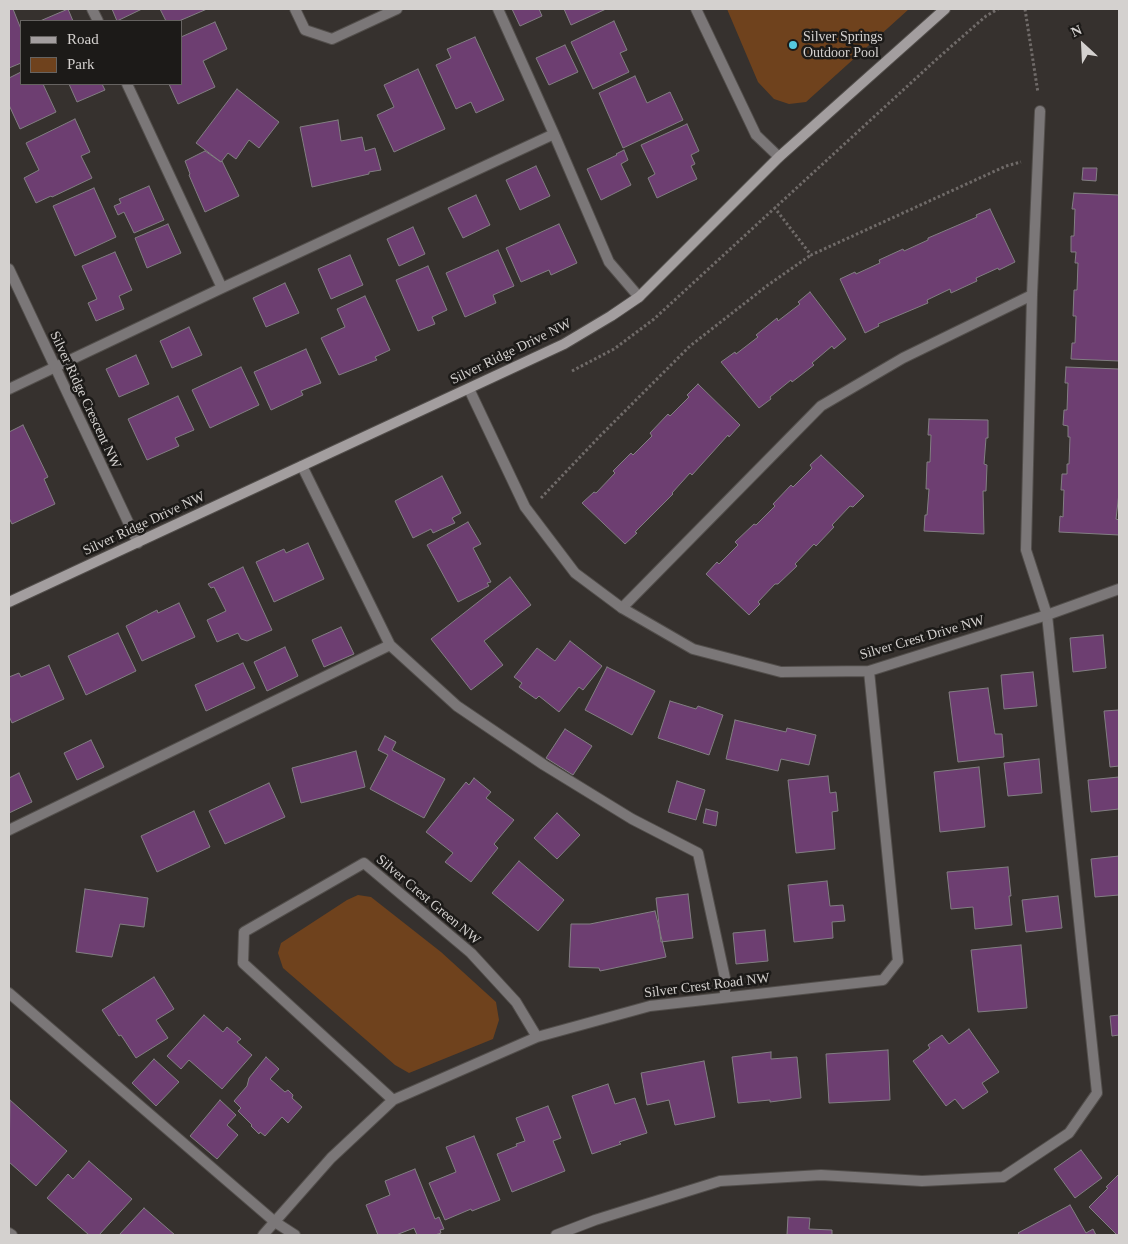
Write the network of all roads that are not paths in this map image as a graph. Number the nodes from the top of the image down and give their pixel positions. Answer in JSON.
{"nodes":[{"id":1,"x":296,"y":9,"type":"edge"},
{"id":2,"x":397,"y":9,"type":"edge"},
{"id":3,"x":498,"y":9,"type":"edge"},
{"id":4,"x":696,"y":9,"type":"edge"},
{"id":5,"x":945,"y":9,"type":"edge"},
{"id":6,"x":127,"y":85,"type":"edge"},
{"id":7,"x":1040,"y":111,"type":"road end"},
{"id":8,"x":554,"y":134,"type":"junction"},
{"id":9,"x":779,"y":157,"type":"junction"},
{"id":10,"x":9,"y":269,"type":"edge"},
{"id":11,"x":222,"y":288,"type":"junction"},
{"id":12,"x":1032,"y":295,"type":"junction"},
{"id":13,"x":639,"y":296,"type":"junction"},
{"id":14,"x":54,"y":368,"type":"junction"},
{"id":15,"x":9,"y":389,"type":"edge"},
{"id":16,"x":469,"y":389,"type":"junction"},
{"id":17,"x":302,"y":466,"type":"junction"},
{"id":18,"x":138,"y":542,"type":"junction"},
{"id":19,"x":1119,"y":588,"type":"edge"},
{"id":20,"x":9,"y":602,"type":"edge"},
{"id":21,"x":622,"y":608,"type":"junction"},
{"id":22,"x":1047,"y":615,"type":"junction"},
{"id":23,"x":390,"y":645,"type":"junction"},
{"id":24,"x":869,"y":671,"type":"junction"},
{"id":25,"x":9,"y":830,"type":"edge"},
{"id":26,"x":9,"y":993,"type":"edge"},
{"id":27,"x":725,"y":996,"type":"junction"},
{"id":28,"x":537,"y":1037,"type":"junction"},
{"id":29,"x":393,"y":1100,"type":"junction"},
{"id":30,"x":275,"y":1222,"type":"junction"},
{"id":31,"x":263,"y":1235,"type":"edge"},
{"id":32,"x":295,"y":1235,"type":"edge"},
{"id":33,"x":556,"y":1235,"type":"edge"}],
"edges":[{"from":1,"to":2,"type":"street"},
{"from":3,"to":8,"type":"street"},
{"from":4,"to":9,"type":"street"},
{"from":5,"to":9,"type":"street","name":"Silver Ridge Drive NW"},
{"from":6,"to":11,"type":"street"},
{"from":7,"to":12,"type":"street"},
{"from":8,"to":11,"type":"street"},
{"from":8,"to":13,"type":"street"},
{"from":9,"to":13,"type":"street","name":"Silver Ridge Drive NW"},
{"from":10,"to":14,"type":"street","name":"Silver Ridge Crescent NW"},
{"from":11,"to":14,"type":"street"},
{"from":12,"to":21,"type":"street"},
{"from":12,"to":22,"type":"street"},
{"from":13,"to":16,"type":"street","name":"Silver Ridge Drive NW"},
{"from":14,"to":15,"type":"street"},
{"from":14,"to":18,"type":"street","name":"Silver Ridge Crescent NW"},
{"from":16,"to":17,"type":"street","name":"Silver Ridge Drive NW"},
{"from":16,"to":21,"type":"street","name":"Silver Crest Drive NW"},
{"from":17,"to":18,"type":"street","name":"Silver Ridge Drive NW"},
{"from":17,"to":23,"type":"street"},
{"from":18,"to":20,"type":"street","name":"Silver Ridge Drive NW"},
{"from":19,"to":22,"type":"street","name":"Silver Crest Drive NW"},
{"from":21,"to":24,"type":"street","name":"Silver Crest Drive NW"},
{"from":22,"to":24,"type":"street","name":"Silver Crest Drive NW"},
{"from":22,"to":33,"type":"street"},
{"from":23,"to":25,"type":"street"},
{"from":23,"to":27,"type":"street"},
{"from":24,"to":27,"type":"street","name":"Silver Crest Road NW"},
{"from":26,"to":30,"type":"street"},
{"from":27,"to":28,"type":"street","name":"Silver Crest Road NW"},
{"from":28,"to":29,"type":"street","name":"Silver Crest Road NW"},
{"from":28,"to":29,"type":"street","name":"Silver Crest Green NW"},
{"from":29,"to":30,"type":"street","name":"Silver Crest Road NW"},
{"from":30,"to":31,"type":"street","name":"Silver Crest Road NW"},
{"from":30,"to":32,"type":"street"}]}
